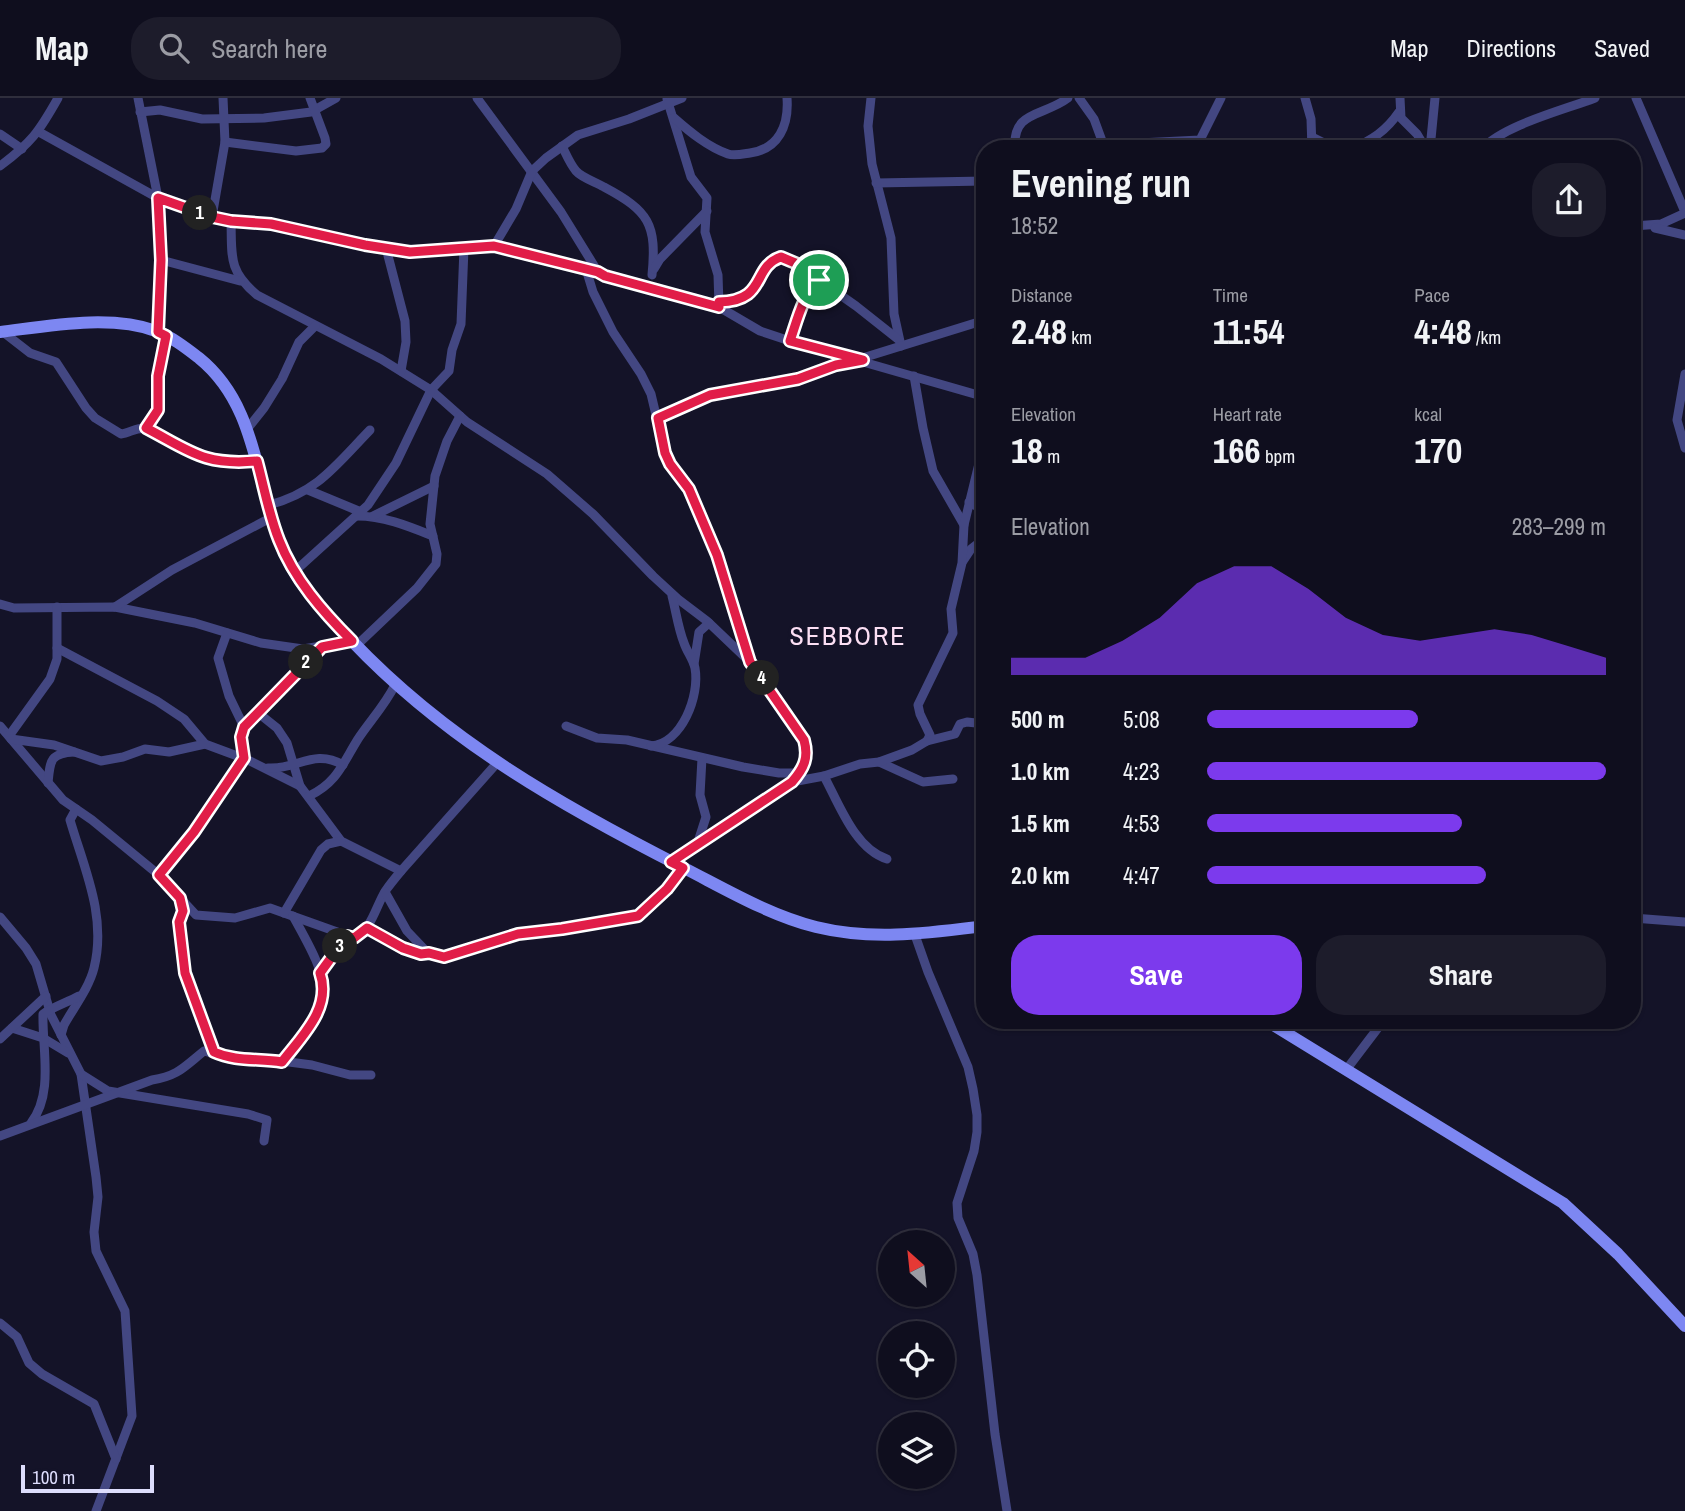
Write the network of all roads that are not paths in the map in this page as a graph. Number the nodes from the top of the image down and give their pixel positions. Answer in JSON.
{"nodes":[{"id":1,"x":58,"y":98,"type":"edge"},
{"id":2,"x":138,"y":98,"type":"edge"},
{"id":3,"x":223,"y":98,"type":"edge"},
{"id":4,"x":310,"y":98,"type":"edge"},
{"id":5,"x":336,"y":98,"type":"edge"},
{"id":6,"x":477,"y":98,"type":"edge"},
{"id":7,"x":682,"y":98,"type":"edge"},
{"id":8,"x":787,"y":98,"type":"edge"},
{"id":9,"x":871,"y":98,"type":"edge"},
{"id":10,"x":1068,"y":98,"type":"edge"},
{"id":11,"x":1079,"y":98,"type":"edge"},
{"id":12,"x":1222,"y":98,"type":"edge"},
{"id":13,"x":1305,"y":98,"type":"edge"},
{"id":14,"x":1400,"y":98,"type":"edge"},
{"id":15,"x":1435,"y":98,"type":"edge"},
{"id":16,"x":1595,"y":98,"type":"edge"},
{"id":17,"x":1636,"y":98,"type":"edge"},
{"id":18,"x":668,"y":101,"type":"edge"},
{"id":19,"x":315,"y":110,"type":"junction"},
{"id":20,"x":140,"y":112,"type":"junction"},
{"id":21,"x":1399,"y":112,"type":"junction"},
{"id":22,"x":673,"y":117,"type":"junction"},
{"id":23,"x":225,"y":119,"type":"junction"},
{"id":24,"x":39,"y":132,"type":"junction"},
{"id":25,"x":0,"y":134,"type":"edge"},
{"id":26,"x":1312,"y":137,"type":"joint"},
{"id":27,"x":1014,"y":140,"type":"edge"},
{"id":28,"x":1102,"y":140,"type":"edge"},
{"id":29,"x":1200,"y":140,"type":"edge"},
{"id":30,"x":1318,"y":140,"type":"edge"},
{"id":31,"x":1369,"y":140,"type":"edge"},
{"id":32,"x":1421,"y":140,"type":"edge"},
{"id":33,"x":1429,"y":140,"type":"edge"},
{"id":34,"x":1494,"y":140,"type":"edge"},
{"id":35,"x":225,"y":142,"type":"junction"},
{"id":36,"x":562,"y":146,"type":"junction"},
{"id":37,"x":22,"y":149,"type":"junction"},
{"id":38,"x":0,"y":166,"type":"edge"},
{"id":39,"x":532,"y":172,"type":"junction"},
{"id":40,"x":976,"y":181,"type":"edge"},
{"id":41,"x":876,"y":183,"type":"junction"},
{"id":42,"x":158,"y":198,"type":"junction"},
{"id":43,"x":707,"y":211,"type":"junction"},
{"id":44,"x":1685,"y":213,"type":"edge"},
{"id":45,"x":212,"y":217,"type":"junction"},
{"id":46,"x":231,"y":221,"type":"junction"},
{"id":47,"x":1650,"y":225,"type":"junction"},
{"id":48,"x":1641,"y":226,"type":"edge"},
{"id":49,"x":1685,"y":235,"type":"edge"},
{"id":50,"x":494,"y":246,"type":"junction"},
{"id":51,"x":386,"y":248,"type":"junction"},
{"id":52,"x":464,"y":248,"type":"junction"},
{"id":53,"x":161,"y":260,"type":"junction"},
{"id":54,"x":586,"y":269,"type":"junction"},
{"id":55,"x":598,"y":272,"type":"junction"},
{"id":56,"x":652,"y":275,"type":"junction"},
{"id":57,"x":819,"y":280,"type":"junction"},
{"id":58,"x":240,"y":281,"type":"junction"},
{"id":59,"x":648,"y":288,"type":"junction"},
{"id":60,"x":719,"y":304,"type":"junction"},
{"id":61,"x":976,"y":322,"type":"edge"},
{"id":62,"x":315,"y":326,"type":"junction"},
{"id":63,"x":1,"y":332,"type":"edge"},
{"id":64,"x":162,"y":334,"type":"junction"},
{"id":65,"x":790,"y":341,"type":"junction"},
{"id":66,"x":900,"y":343,"type":"junction"},
{"id":67,"x":863,"y":360,"type":"junction"},
{"id":68,"x":401,"y":370,"type":"junction"},
{"id":69,"x":1685,"y":374,"type":"edge"},
{"id":70,"x":914,"y":376,"type":"junction"},
{"id":71,"x":431,"y":390,"type":"junction"},
{"id":72,"x":976,"y":394,"type":"edge"},
{"id":73,"x":460,"y":416,"type":"junction"},
{"id":74,"x":658,"y":418,"type":"junction"},
{"id":75,"x":146,"y":428,"type":"junction"},
{"id":76,"x":248,"y":428,"type":"junction"},
{"id":77,"x":370,"y":430,"type":"dead end"},
{"id":78,"x":1685,"y":448,"type":"edge"},
{"id":79,"x":257,"y":461,"type":"junction"},
{"id":80,"x":976,"y":474,"type":"edge"},
{"id":81,"x":434,"y":486,"type":"junction"},
{"id":82,"x":308,"y":490,"type":"junction"},
{"id":83,"x":969,"y":502,"type":"junction"},
{"id":84,"x":976,"y":506,"type":"edge"},
{"id":85,"x":271,"y":511,"type":"junction"},
{"id":86,"x":359,"y":514,"type":"junction"},
{"id":87,"x":373,"y":516,"type":"junction"},
{"id":88,"x":964,"y":525,"type":"junction"},
{"id":89,"x":433,"y":536,"type":"junction"},
{"id":90,"x":976,"y":545,"type":"edge"},
{"id":91,"x":962,"y":563,"type":"junction"},
{"id":92,"x":294,"y":572,"type":"junction"},
{"id":93,"x":672,"y":594,"type":"junction"},
{"id":94,"x":0,"y":604,"type":"edge"},
{"id":95,"x":57,"y":607,"type":"junction"},
{"id":96,"x":115,"y":607,"type":"junction"},
{"id":97,"x":709,"y":623,"type":"junction"},
{"id":98,"x":228,"y":633,"type":"junction"},
{"id":99,"x":354,"y":644,"type":"junction"},
{"id":100,"x":322,"y":647,"type":"junction"},
{"id":101,"x":57,"y":648,"type":"junction"},
{"id":102,"x":750,"y":662,"type":"junction"},
{"id":103,"x":694,"y":664,"type":"junction"},
{"id":104,"x":395,"y":685,"type":"junction"},
{"id":105,"x":257,"y":712,"type":"junction"},
{"id":106,"x":976,"y":723,"type":"edge"},
{"id":107,"x":0,"y":726,"type":"edge"},
{"id":108,"x":566,"y":726,"type":"dead end"},
{"id":109,"x":244,"y":727,"type":"junction"},
{"id":110,"x":10,"y":738,"type":"junction"},
{"id":111,"x":927,"y":741,"type":"junction"},
{"id":112,"x":205,"y":744,"type":"junction"},
{"id":113,"x":650,"y":746,"type":"junction"},
{"id":114,"x":79,"y":753,"type":"junction"},
{"id":115,"x":244,"y":758,"type":"junction"},
{"id":116,"x":702,"y":758,"type":"junction"},
{"id":117,"x":879,"y":762,"type":"junction"},
{"id":118,"x":497,"y":763,"type":"junction"},
{"id":119,"x":294,"y":764,"type":"junction"},
{"id":120,"x":343,"y":765,"type":"junction"},
{"id":121,"x":263,"y":768,"type":"junction"},
{"id":122,"x":801,"y":773,"type":"junction"},
{"id":123,"x":824,"y":776,"type":"junction"},
{"id":124,"x":953,"y":779,"type":"dead end"},
{"id":125,"x":792,"y":782,"type":"junction"},
{"id":126,"x":48,"y":783,"type":"junction"},
{"id":127,"x":300,"y":786,"type":"junction"},
{"id":128,"x":321,"y":789,"type":"junction"},
{"id":129,"x":309,"y":796,"type":"junction"},
{"id":130,"x":76,"y":809,"type":"junction"},
{"id":131,"x":318,"y":809,"type":"junction"},
{"id":132,"x":341,"y":841,"type":"junction"},
{"id":133,"x":697,"y":845,"type":"junction"},
{"id":134,"x":887,"y":859,"type":"dead end"},
{"id":135,"x":677,"y":865,"type":"junction"},
{"id":136,"x":401,"y":871,"type":"junction"},
{"id":137,"x":159,"y":875,"type":"junction"},
{"id":138,"x":385,"y":892,"type":"junction"},
{"id":139,"x":180,"y":898,"type":"junction"},
{"id":140,"x":288,"y":914,"type":"junction"},
{"id":141,"x":0,"y":917,"type":"edge"},
{"id":142,"x":1641,"y":919,"type":"edge"},
{"id":143,"x":1685,"y":922,"type":"edge"},
{"id":144,"x":976,"y":927,"type":"edge"},
{"id":145,"x":367,"y":928,"type":"junction"},
{"id":146,"x":915,"y":935,"type":"junction"},
{"id":147,"x":347,"y":936,"type":"junction"},
{"id":148,"x":429,"y":953,"type":"junction"},
{"id":149,"x":320,"y":973,"type":"junction"},
{"id":150,"x":80,"y":995,"type":"junction"},
{"id":151,"x":46,"y":996,"type":"junction"},
{"id":152,"x":50,"y":1009,"type":"junction"},
{"id":153,"x":12,"y":1028,"type":"junction"},
{"id":154,"x":1280,"y":1029,"type":"edge"},
{"id":155,"x":1377,"y":1029,"type":"edge"},
{"id":156,"x":61,"y":1035,"type":"junction"},
{"id":157,"x":43,"y":1038,"type":"junction"},
{"id":158,"x":0,"y":1039,"type":"edge"},
{"id":159,"x":214,"y":1052,"type":"junction"},
{"id":160,"x":70,"y":1054,"type":"junction"},
{"id":161,"x":282,"y":1062,"type":"junction"},
{"id":162,"x":1346,"y":1070,"type":"junction"},
{"id":163,"x":80,"y":1074,"type":"junction"},
{"id":164,"x":371,"y":1075,"type":"dead end"},
{"id":165,"x":116,"y":1093,"type":"junction"},
{"id":166,"x":84,"y":1104,"type":"junction"},
{"id":167,"x":31,"y":1123,"type":"junction"},
{"id":168,"x":0,"y":1136,"type":"edge"},
{"id":169,"x":264,"y":1141,"type":"dead end"},
{"id":170,"x":0,"y":1323,"type":"edge"},
{"id":171,"x":1685,"y":1326,"type":"edge"},
{"id":172,"x":116,"y":1459,"type":"junction"},
{"id":173,"x":96,"y":1511,"type":"edge"},
{"id":174,"x":1007,"y":1511,"type":"edge"}],
"edges":[{"from":1,"to":24,"type":"street"},
{"from":2,"to":20,"type":"street"},
{"from":3,"to":23,"type":"street"},
{"from":4,"to":19,"type":"street"},
{"from":5,"to":19,"type":"street"},
{"from":6,"to":39,"type":"street"},
{"from":7,"to":18,"type":"street"},
{"from":8,"to":22,"type":"street"},
{"from":9,"to":41,"type":"street"},
{"from":10,"to":27,"type":"street"},
{"from":11,"to":28,"type":"street"},
{"from":12,"to":29,"type":"street"},
{"from":13,"to":26,"type":"street"},
{"from":14,"to":21,"type":"street"},
{"from":15,"to":33,"type":"street"},
{"from":16,"to":34,"type":"street"},
{"from":17,"to":44,"type":"street"},
{"from":18,"to":22,"type":"street"},
{"from":18,"to":36,"type":"street"},
{"from":19,"to":23,"type":"street"},
{"from":19,"to":35,"type":"street"},
{"from":20,"to":23,"type":"street"},
{"from":20,"to":42,"type":"street"},
{"from":21,"to":31,"type":"street"},
{"from":21,"to":32,"type":"street"},
{"from":22,"to":43,"type":"street"},
{"from":23,"to":35,"type":"street"},
{"from":24,"to":37,"type":"street"},
{"from":24,"to":42,"type":"street"},
{"from":25,"to":37,"type":"street"},
{"from":26,"to":30,"type":"street"},
{"from":35,"to":45,"type":"street"},
{"from":36,"to":39,"type":"street"},
{"from":36,"to":56,"type":"street"},
{"from":37,"to":38,"type":"street"},
{"from":39,"to":50,"type":"street"},
{"from":39,"to":55,"type":"street"},
{"from":40,"to":41,"type":"street"},
{"from":41,"to":66,"type":"street"},
{"from":42,"to":45,"type":"street"},
{"from":42,"to":53,"type":"street"},
{"from":43,"to":56,"type":"street"},
{"from":43,"to":60,"type":"street"},
{"from":44,"to":47,"type":"street"},
{"from":45,"to":46,"type":"street"},
{"from":46,"to":51,"type":"street"},
{"from":46,"to":58,"type":"street"},
{"from":47,"to":48,"type":"street"},
{"from":47,"to":49,"type":"street"},
{"from":50,"to":52,"type":"street"},
{"from":50,"to":54,"type":"street"},
{"from":51,"to":52,"type":"street"},
{"from":51,"to":68,"type":"street"},
{"from":52,"to":71,"type":"street"},
{"from":53,"to":58,"type":"street"},
{"from":53,"to":64,"type":"street"},
{"from":54,"to":55,"type":"street"},
{"from":54,"to":74,"type":"street"},
{"from":55,"to":59,"type":"street"},
{"from":56,"to":59,"type":"street"},
{"from":57,"to":60,"type":"street"},
{"from":57,"to":65,"type":"street"},
{"from":57,"to":66,"type":"street"},
{"from":58,"to":62,"type":"street"},
{"from":59,"to":60,"type":"street"},
{"from":60,"to":65,"type":"street"},
{"from":61,"to":66,"type":"street"},
{"from":62,"to":68,"type":"street"},
{"from":62,"to":76,"type":"street"},
{"from":63,"to":64,"type":"main road"},
{"from":63,"to":75,"type":"street"},
{"from":64,"to":75,"type":"street"},
{"from":64,"to":76,"type":"main road"},
{"from":65,"to":67,"type":"street"},
{"from":66,"to":67,"type":"street"},
{"from":67,"to":70,"type":"street"},
{"from":67,"to":74,"type":"street"},
{"from":68,"to":71,"type":"street"},
{"from":69,"to":78,"type":"street"},
{"from":70,"to":72,"type":"street"},
{"from":70,"to":88,"type":"street"},
{"from":71,"to":73,"type":"street"},
{"from":71,"to":86,"type":"street"},
{"from":73,"to":81,"type":"street"},
{"from":73,"to":93,"type":"street"},
{"from":74,"to":102,"type":"street"},
{"from":75,"to":79,"type":"street"},
{"from":76,"to":79,"type":"main road"},
{"from":77,"to":82,"type":"street"},
{"from":79,"to":85,"type":"main road"},
{"from":80,"to":83,"type":"street"},
{"from":81,"to":87,"type":"street"},
{"from":81,"to":89,"type":"street"},
{"from":82,"to":85,"type":"street"},
{"from":82,"to":86,"type":"street"},
{"from":83,"to":84,"type":"street"},
{"from":83,"to":88,"type":"street"},
{"from":85,"to":92,"type":"main road"},
{"from":85,"to":96,"type":"street"},
{"from":86,"to":87,"type":"street"},
{"from":86,"to":92,"type":"street"},
{"from":87,"to":89,"type":"street"},
{"from":88,"to":91,"type":"street"},
{"from":89,"to":99,"type":"street"},
{"from":90,"to":91,"type":"street"},
{"from":91,"to":111,"type":"street"},
{"from":92,"to":99,"type":"main road"},
{"from":93,"to":97,"type":"street"},
{"from":93,"to":103,"type":"street"},
{"from":94,"to":95,"type":"street"},
{"from":95,"to":96,"type":"street"},
{"from":95,"to":101,"type":"street"},
{"from":96,"to":98,"type":"street"},
{"from":97,"to":102,"type":"street"},
{"from":97,"to":103,"type":"street"},
{"from":98,"to":100,"type":"street"},
{"from":98,"to":109,"type":"street"},
{"from":99,"to":100,"type":"street"},
{"from":99,"to":104,"type":"main road"},
{"from":100,"to":105,"type":"street"},
{"from":101,"to":110,"type":"street"},
{"from":101,"to":112,"type":"street"},
{"from":102,"to":122,"type":"street"},
{"from":103,"to":113,"type":"street"},
{"from":104,"to":118,"type":"main road"},
{"from":104,"to":120,"type":"street"},
{"from":105,"to":109,"type":"street"},
{"from":105,"to":119,"type":"street"},
{"from":106,"to":111,"type":"street"},
{"from":107,"to":110,"type":"street"},
{"from":108,"to":113,"type":"street"},
{"from":109,"to":115,"type":"street"},
{"from":110,"to":114,"type":"street"},
{"from":110,"to":126,"type":"street"},
{"from":111,"to":117,"type":"street"},
{"from":112,"to":114,"type":"street"},
{"from":112,"to":115,"type":"street"},
{"from":113,"to":116,"type":"street"},
{"from":114,"to":126,"type":"street"},
{"from":115,"to":121,"type":"street"},
{"from":115,"to":137,"type":"street"},
{"from":116,"to":122,"type":"street"},
{"from":116,"to":133,"type":"street"},
{"from":117,"to":123,"type":"street"},
{"from":117,"to":124,"type":"street"},
{"from":118,"to":135,"type":"main road"},
{"from":118,"to":136,"type":"street"},
{"from":119,"to":120,"type":"street"},
{"from":119,"to":121,"type":"street"},
{"from":119,"to":127,"type":"street"},
{"from":120,"to":128,"type":"street"},
{"from":121,"to":127,"type":"street"},
{"from":122,"to":125,"type":"street"},
{"from":123,"to":125,"type":"street"},
{"from":123,"to":134,"type":"street"},
{"from":125,"to":133,"type":"street"},
{"from":126,"to":130,"type":"street"},
{"from":127,"to":129,"type":"street"},
{"from":128,"to":129,"type":"street"},
{"from":128,"to":131,"type":"street"},
{"from":129,"to":131,"type":"street"},
{"from":130,"to":137,"type":"street"},
{"from":130,"to":150,"type":"street"},
{"from":131,"to":132,"type":"street"},
{"from":132,"to":136,"type":"street"},
{"from":132,"to":140,"type":"street"},
{"from":133,"to":135,"type":"street"},
{"from":135,"to":146,"type":"main road"},
{"from":135,"to":148,"type":"street"},
{"from":136,"to":138,"type":"street"},
{"from":137,"to":139,"type":"street"},
{"from":138,"to":145,"type":"street"},
{"from":138,"to":148,"type":"street"},
{"from":139,"to":140,"type":"street"},
{"from":139,"to":159,"type":"street"},
{"from":140,"to":147,"type":"street"},
{"from":140,"to":149,"type":"street"},
{"from":141,"to":151,"type":"street"},
{"from":142,"to":143,"type":"street"},
{"from":144,"to":146,"type":"main road"},
{"from":145,"to":147,"type":"street"},
{"from":145,"to":148,"type":"street"},
{"from":146,"to":174,"type":"street"},
{"from":147,"to":149,"type":"street"},
{"from":149,"to":161,"type":"street"},
{"from":150,"to":152,"type":"street"},
{"from":150,"to":156,"type":"street"},
{"from":151,"to":152,"type":"street"},
{"from":151,"to":153,"type":"street"},
{"from":152,"to":156,"type":"street"},
{"from":152,"to":157,"type":"street"},
{"from":153,"to":157,"type":"street"},
{"from":153,"to":158,"type":"street"},
{"from":154,"to":162,"type":"main road"},
{"from":155,"to":162,"type":"street"},
{"from":156,"to":160,"type":"street"},
{"from":157,"to":160,"type":"street"},
{"from":157,"to":167,"type":"street"},
{"from":159,"to":161,"type":"street"},
{"from":159,"to":165,"type":"street"},
{"from":160,"to":163,"type":"street"},
{"from":161,"to":164,"type":"street"},
{"from":162,"to":171,"type":"main road"},
{"from":163,"to":165,"type":"street"},
{"from":163,"to":166,"type":"street"},
{"from":165,"to":166,"type":"street"},
{"from":165,"to":169,"type":"street"},
{"from":166,"to":167,"type":"street"},
{"from":166,"to":172,"type":"street"},
{"from":167,"to":168,"type":"street"},
{"from":170,"to":172,"type":"street"},
{"from":172,"to":173,"type":"street"}]}
